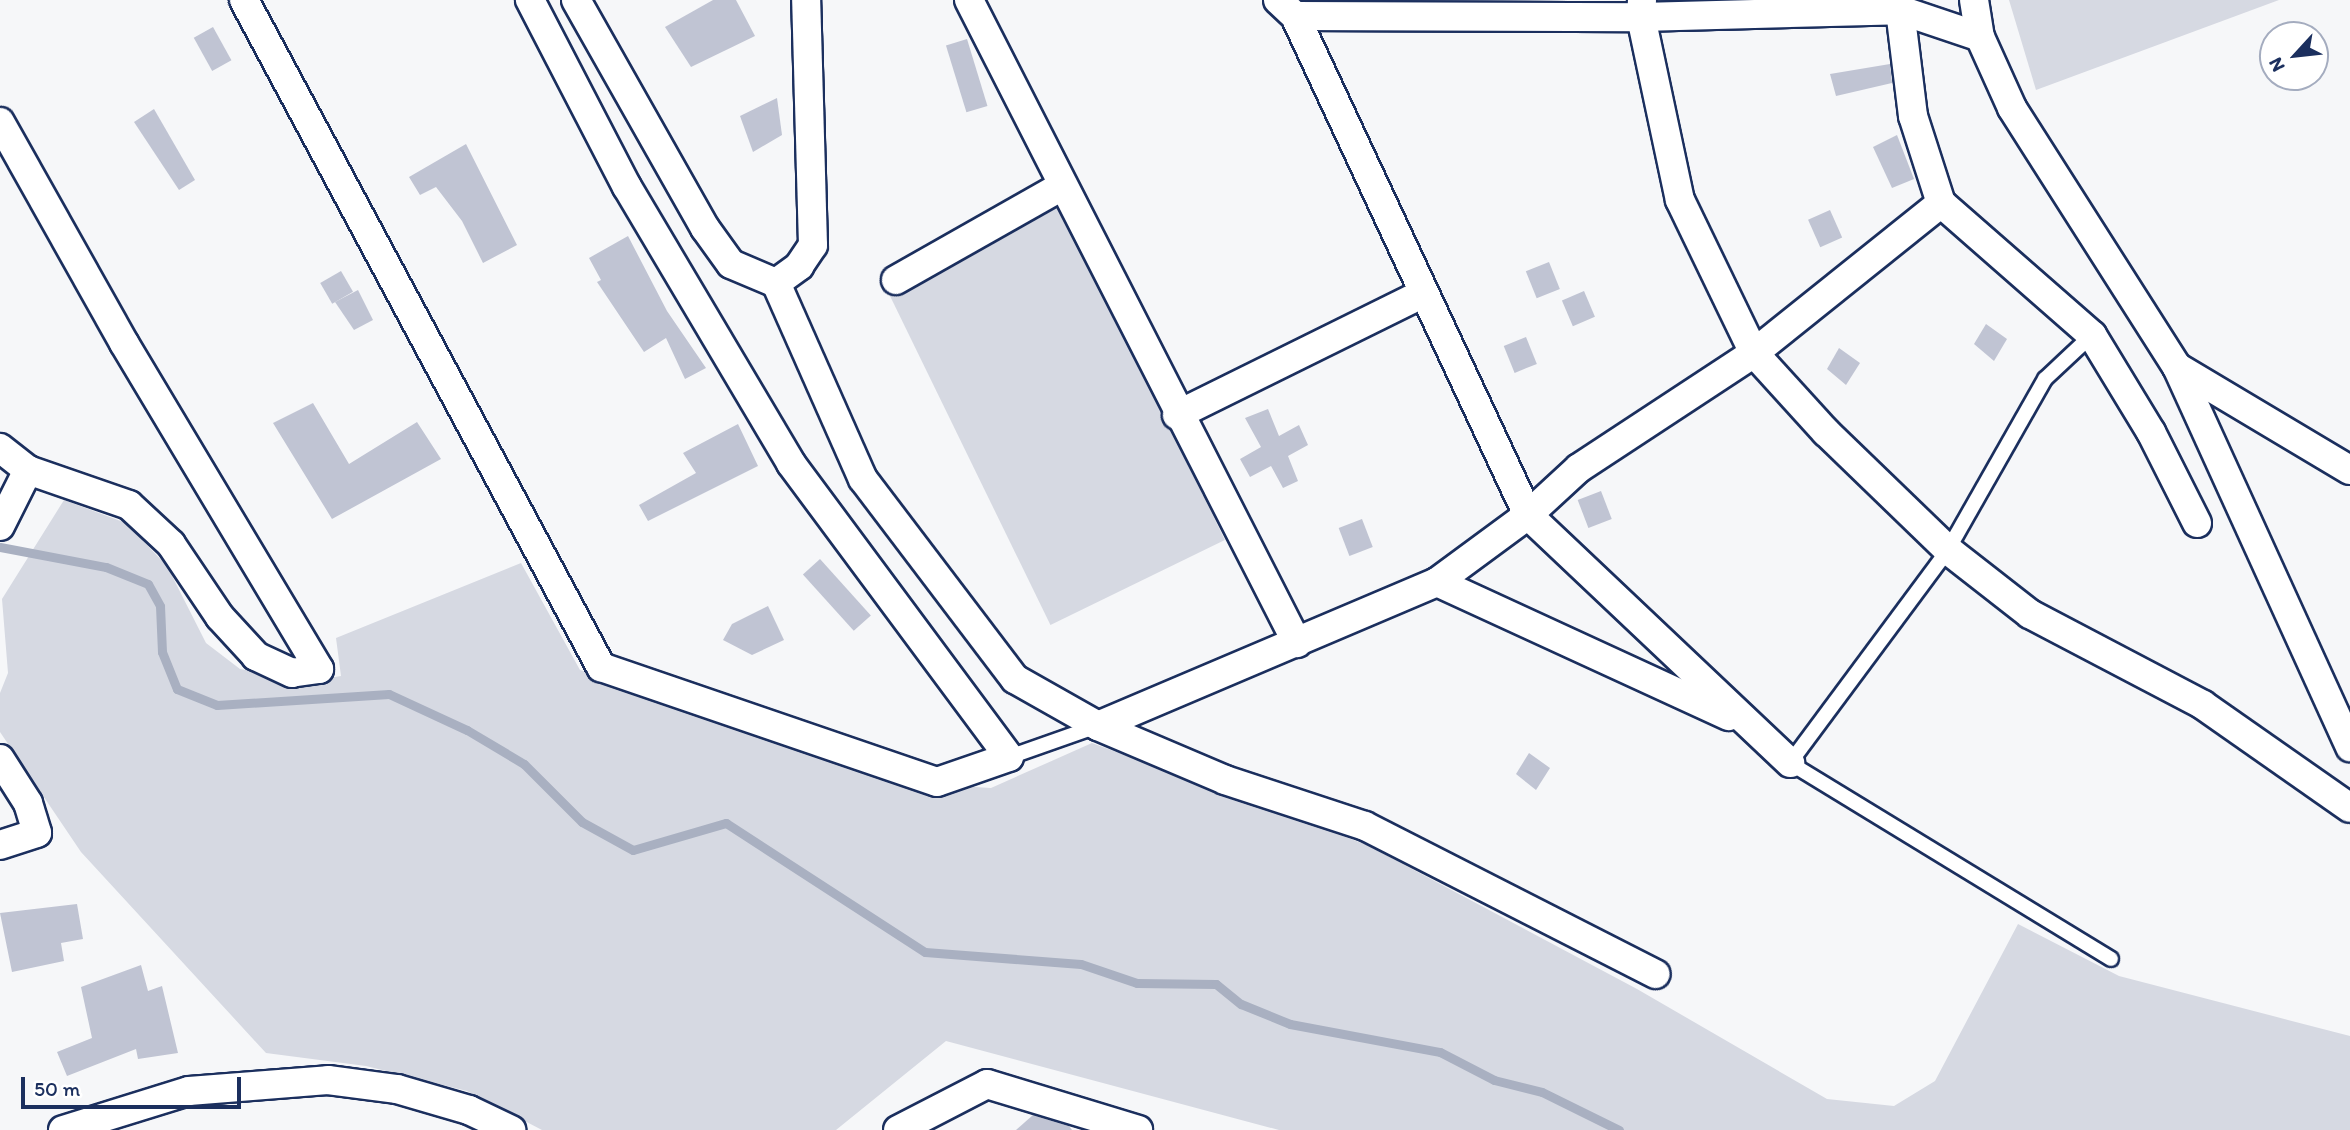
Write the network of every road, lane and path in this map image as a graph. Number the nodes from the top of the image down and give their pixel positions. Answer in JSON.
{"nodes":[{"id":1,"x":244,"y":0,"type":"edge"},
{"id":2,"x":530,"y":0,"type":"edge"},
{"id":3,"x":576,"y":0,"type":"edge"},
{"id":4,"x":806,"y":0,"type":"edge"},
{"id":5,"x":969,"y":0,"type":"edge"},
{"id":6,"x":1937,"y":0,"type":"edge"},
{"id":7,"x":1974,"y":0,"type":"edge"},
{"id":8,"x":1287,"y":8,"type":"edge"},
{"id":9,"x":1642,"y":8,"type":"edge"},
{"id":10,"x":1900,"y":10,"type":"junction"},
{"id":11,"x":1948,"y":26,"type":"junction"},
{"id":12,"x":1980,"y":37,"type":"junction"},
{"id":13,"x":0,"y":122,"type":"edge"},
{"id":14,"x":1062,"y":186,"type":"junction"},
{"id":15,"x":1941,"y":203,"type":"junction"},
{"id":16,"x":896,"y":279,"type":"dead end"},
{"id":17,"x":776,"y":283,"type":"junction"},
{"id":18,"x":1424,"y":293,"type":"junction"},
{"id":19,"x":2092,"y":335,"type":"junction"},
{"id":20,"x":1754,"y":353,"type":"junction"},
{"id":21,"x":2177,"y":367,"type":"junction"},
{"id":22,"x":1177,"y":415,"type":"junction"},
{"id":23,"x":0,"y":448,"type":"edge"},
{"id":24,"x":28,"y":470,"type":"junction"},
{"id":25,"x":2350,"y":470,"type":"edge"},
{"id":26,"x":1528,"y":515,"type":"junction"},
{"id":27,"x":2197,"y":523,"type":"dead end"},
{"id":28,"x":0,"y":526,"type":"edge"},
{"id":29,"x":1948,"y":550,"type":"junction"},
{"id":30,"x":1437,"y":582,"type":"junction"},
{"id":31,"x":1297,"y":643,"type":"junction"},
{"id":32,"x":1098,"y":726,"type":"junction"},
{"id":33,"x":1750,"y":726,"type":"junction"},
{"id":34,"x":2350,"y":747,"type":"edge"},
{"id":35,"x":1009,"y":757,"type":"junction"},
{"id":36,"x":0,"y":759,"type":"edge"},
{"id":37,"x":1790,"y":763,"type":"junction"},
{"id":38,"x":2350,"y":808,"type":"edge"},
{"id":39,"x":0,"y":845,"type":"edge"},
{"id":40,"x":2111,"y":959,"type":"dead end"},
{"id":41,"x":1655,"y":974,"type":"dead end"},
{"id":42,"x":63,"y":1130,"type":"edge"},
{"id":43,"x":512,"y":1130,"type":"edge"},
{"id":44,"x":899,"y":1130,"type":"edge"},
{"id":45,"x":1138,"y":1130,"type":"edge"}],
"edges":[{"from":1,"to":35,"type":"street"},
{"from":2,"to":35,"type":"street"},
{"from":3,"to":17,"type":"street"},
{"from":4,"to":17,"type":"street"},
{"from":5,"to":14,"type":"street"},
{"from":6,"to":11,"type":"street"},
{"from":7,"to":12,"type":"street"},
{"from":8,"to":9,"type":"street"},
{"from":8,"to":18,"type":"street"},
{"from":9,"to":10,"type":"street"},
{"from":9,"to":20,"type":"street"},
{"from":10,"to":11,"type":"street"},
{"from":10,"to":15,"type":"street"},
{"from":11,"to":12,"type":"street"},
{"from":12,"to":21,"type":"street"},
{"from":13,"to":24,"type":"street"},
{"from":14,"to":16,"type":"street"},
{"from":14,"to":22,"type":"street"},
{"from":15,"to":19,"type":"street"},
{"from":15,"to":20,"type":"street"},
{"from":17,"to":32,"type":"street"},
{"from":18,"to":22,"type":"street"},
{"from":18,"to":26,"type":"street"},
{"from":19,"to":27,"type":"street"},
{"from":19,"to":29,"type":"lane"},
{"from":20,"to":26,"type":"street"},
{"from":20,"to":29,"type":"street"},
{"from":21,"to":25,"type":"street"},
{"from":21,"to":34,"type":"street"},
{"from":22,"to":31,"type":"street"},
{"from":23,"to":24,"type":"street"},
{"from":24,"to":28,"type":"street"},
{"from":26,"to":30,"type":"street"},
{"from":26,"to":33,"type":"street"},
{"from":29,"to":37,"type":"lane"},
{"from":29,"to":38,"type":"street"},
{"from":30,"to":31,"type":"street"},
{"from":30,"to":33,"type":"street"},
{"from":31,"to":32,"type":"street"},
{"from":32,"to":35,"type":"lane"},
{"from":32,"to":41,"type":"street"},
{"from":33,"to":37,"type":"street"},
{"from":36,"to":39,"type":"street"},
{"from":37,"to":40,"type":"lane"},
{"from":42,"to":43,"type":"street"},
{"from":44,"to":45,"type":"street"}]}
